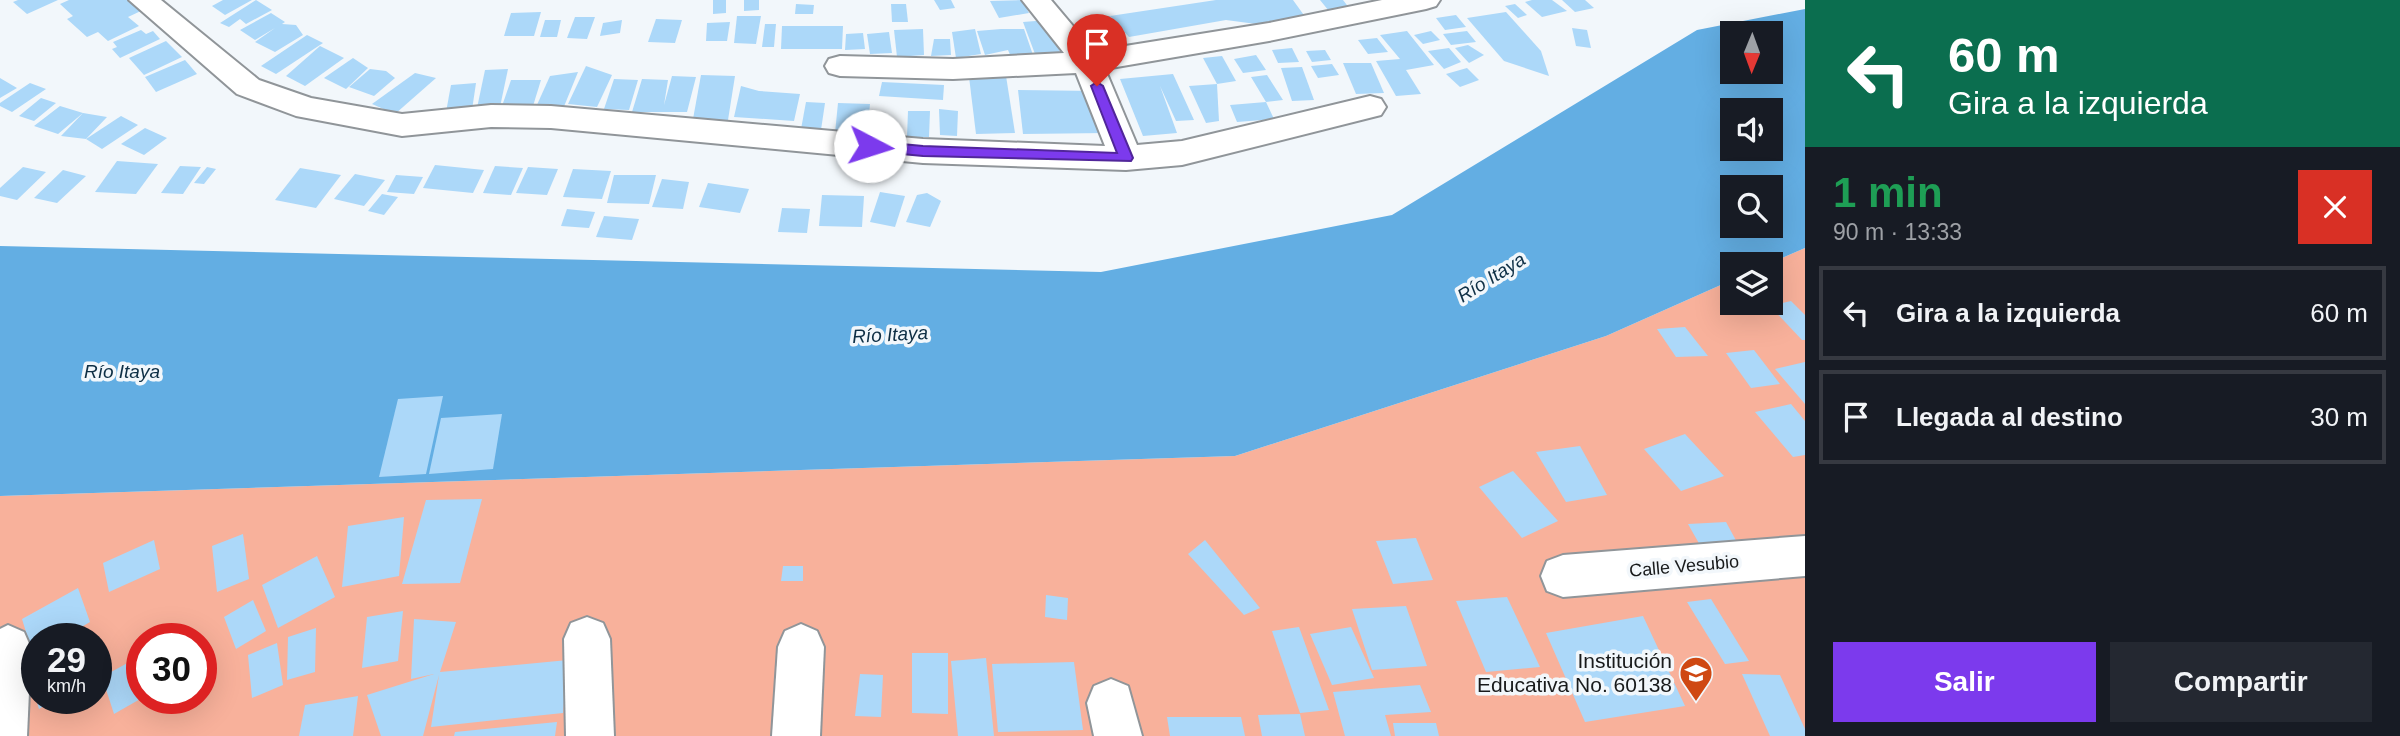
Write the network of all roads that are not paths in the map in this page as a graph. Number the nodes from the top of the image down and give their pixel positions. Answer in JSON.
{"nodes":[{"id":1,"x":143,"y":0,"type":"edge"},
{"id":2,"x":1036,"y":0,"type":"edge"},
{"id":3,"x":1426,"y":0,"type":"edge"},
{"id":4,"x":1087,"y":62,"type":"junction"},
{"id":5,"x":840,"y":66,"type":"dead end"},
{"id":6,"x":1370,"y":107,"type":"dead end"},
{"id":7,"x":1126,"y":158,"type":"junction"},
{"id":8,"x":1805,"y":556,"type":"edge"},
{"id":9,"x":1563,"y":576,"type":"dead end"},
{"id":10,"x":587,"y":639,"type":"dead end"},
{"id":11,"x":802,"y":647,"type":"dead end"},
{"id":12,"x":8,"y":648,"type":"dead end"},
{"id":13,"x":3,"y":736,"type":"edge"},
{"id":14,"x":590,"y":736,"type":"edge"},
{"id":15,"x":796,"y":736,"type":"edge"}],
"edges":[{"from":1,"to":7,"type":"street"},
{"from":2,"to":4,"type":"street"},
{"from":3,"to":4,"type":"street"},
{"from":4,"to":5,"type":"street"},
{"from":4,"to":7,"type":"street"},
{"from":6,"to":7,"type":"street"},
{"from":8,"to":9,"type":"street","name":"Calle Vesubio"},
{"from":10,"to":14,"type":"street"},
{"from":11,"to":15,"type":"street"},
{"from":12,"to":13,"type":"street"}]}
